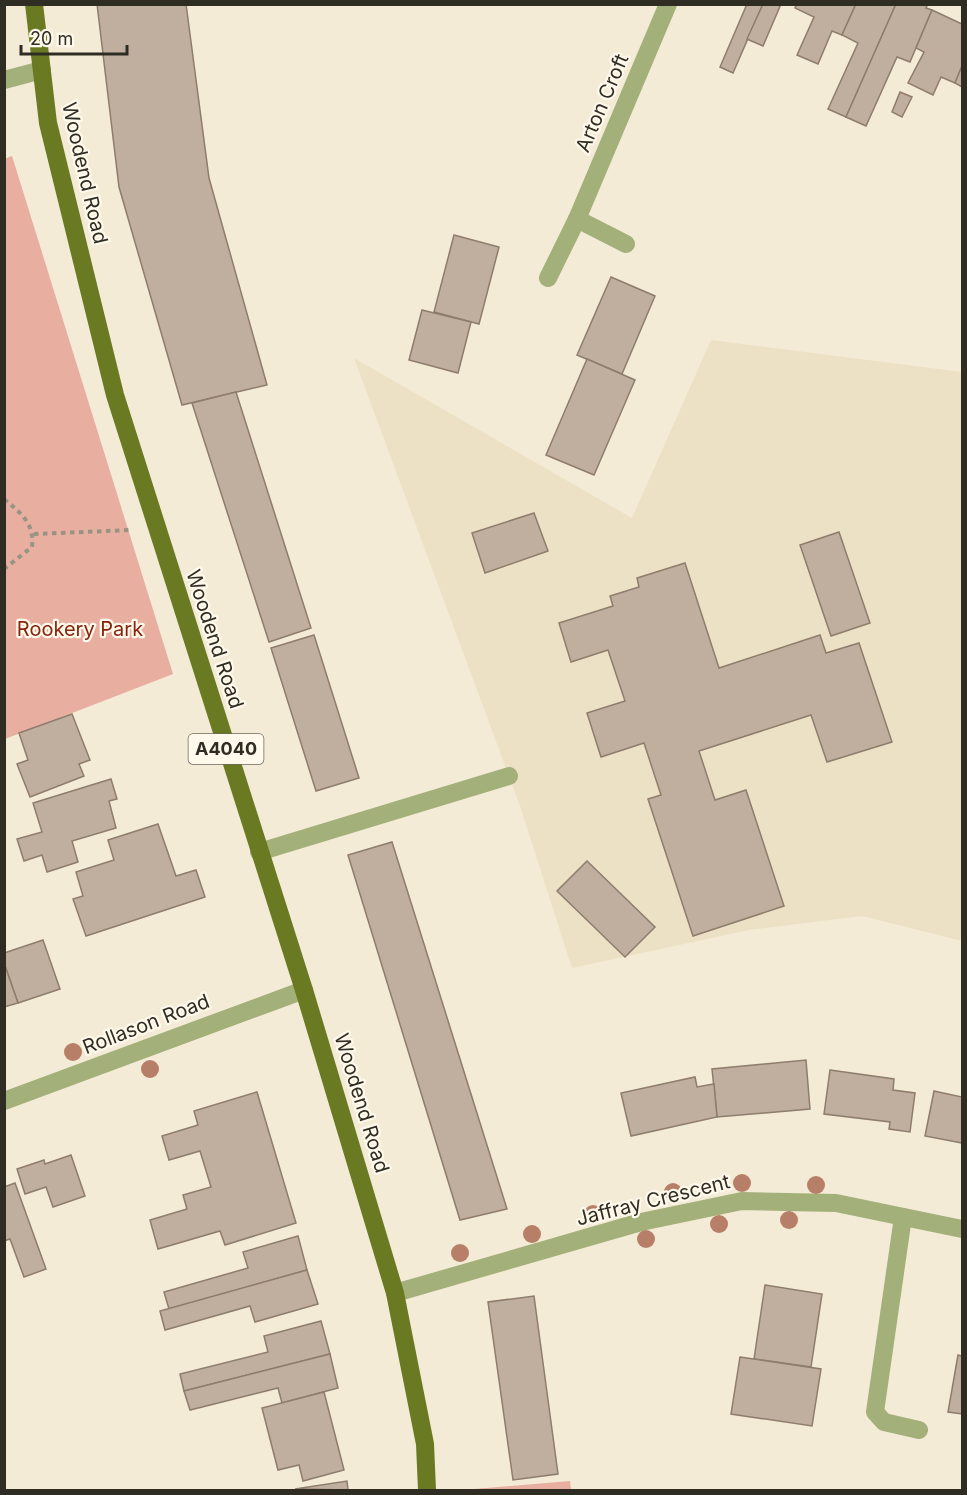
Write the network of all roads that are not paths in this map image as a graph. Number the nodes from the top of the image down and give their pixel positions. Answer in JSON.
{"nodes":[{"id":1,"x":34,"y":4,"type":"edge"},
{"id":2,"x":668,"y":4,"type":"edge"},
{"id":3,"x":42,"y":70,"type":"junction"},
{"id":4,"x":4,"y":80,"type":"edge"},
{"id":5,"x":577,"y":219,"type":"junction"},
{"id":6,"x":627,"y":244,"type":"dead end"},
{"id":7,"x":548,"y":278,"type":"dead end"},
{"id":8,"x":509,"y":776,"type":"dead end"},
{"id":9,"x":259,"y":852,"type":"junction"},
{"id":10,"x":304,"y":990,"type":"junction"},
{"id":11,"x":4,"y":1101,"type":"edge"},
{"id":12,"x":903,"y":1216,"type":"junction"},
{"id":13,"x":963,"y":1229,"type":"edge"},
{"id":14,"x":395,"y":1293,"type":"junction"},
{"id":15,"x":919,"y":1430,"type":"dead end"},
{"id":16,"x":427,"y":1491,"type":"edge"}],
"edges":[{"from":1,"to":3,"type":"main road","name":"Woodend Road","number":"A4040"},
{"from":2,"to":5,"type":"street","name":"Arton Croft"},
{"from":3,"to":4,"type":"street"},
{"from":3,"to":9,"type":"main road","name":"Woodend Road","number":"A4040"},
{"from":5,"to":6,"type":"street"},
{"from":5,"to":7,"type":"street","name":"Arton Croft"},
{"from":8,"to":9,"type":"street"},
{"from":9,"to":10,"type":"main road","name":"Woodend Road","number":"A4040"},
{"from":10,"to":11,"type":"street","name":"Rollason Road"},
{"from":10,"to":14,"type":"main road","name":"Woodend Road","number":"A4040"},
{"from":12,"to":13,"type":"street","name":"Jaffray Crescent"},
{"from":12,"to":14,"type":"street","name":"Jaffray Crescent"},
{"from":12,"to":15,"type":"street"},
{"from":14,"to":16,"type":"main road","name":"Woodend Road","number":"A4040"}]}
